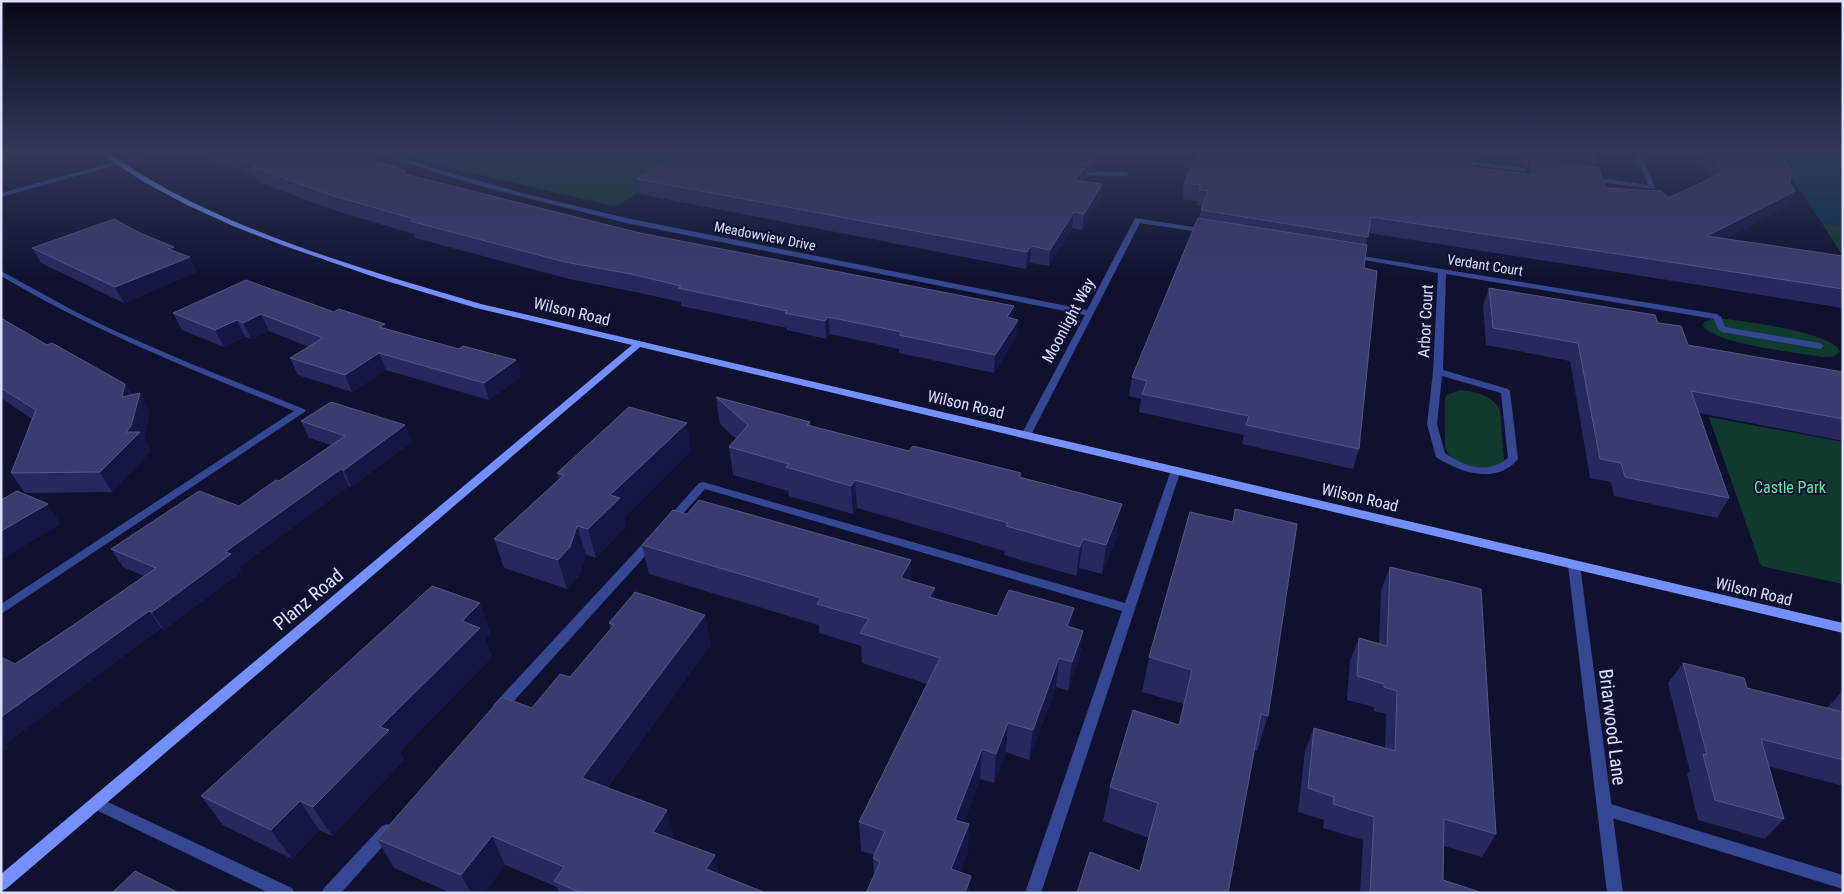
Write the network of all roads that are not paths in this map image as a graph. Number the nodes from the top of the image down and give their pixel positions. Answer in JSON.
{"nodes":[{"id":1,"x":174,"y":195,"type":"edge"},
{"id":2,"x":519,"y":195,"type":"edge"},
{"id":3,"x":1217,"y":233,"type":"edge"},
{"id":4,"x":1344,"y":255,"type":"edge"},
{"id":5,"x":1442,"y":271,"type":"junction"},
{"id":6,"x":1,"y":273,"type":"edge"},
{"id":7,"x":1089,"y":313,"type":"junction"},
{"id":8,"x":639,"y":343,"type":"junction"},
{"id":9,"x":1820,"y":346,"type":"dead end"},
{"id":10,"x":1438,"y":372,"type":"junction"},
{"id":11,"x":1026,"y":435,"type":"junction"},
{"id":12,"x":1176,"y":470,"type":"junction"},
{"id":13,"x":1574,"y":565,"type":"junction"},
{"id":14,"x":1128,"y":608,"type":"junction"},
{"id":15,"x":1,"y":610,"type":"edge"},
{"id":16,"x":1843,"y":628,"type":"edge"},
{"id":17,"x":490,"y":718,"type":"edge"},
{"id":18,"x":97,"y":803,"type":"junction"},
{"id":19,"x":1604,"y":809,"type":"junction"},
{"id":20,"x":396,"y":820,"type":"edge"},
{"id":21,"x":1843,"y":882,"type":"edge"},
{"id":22,"x":1,"y":884,"type":"edge"},
{"id":23,"x":286,"y":893,"type":"edge"},
{"id":24,"x":330,"y":893,"type":"edge"},
{"id":25,"x":1033,"y":893,"type":"edge"},
{"id":26,"x":1614,"y":893,"type":"edge"}],
"edges":[{"from":1,"to":8,"type":"street","name":"Wilson Road"},
{"from":2,"to":7,"type":"street","name":"Meadowview Drive"},
{"from":3,"to":7,"type":"street","name":"Moonlight Way"},
{"from":4,"to":5,"type":"street","name":"Verdant Court"},
{"from":5,"to":9,"type":"street","name":"Verdant Court"},
{"from":5,"to":10,"type":"street","name":"Arbor Court"},
{"from":6,"to":15,"type":"street"},
{"from":7,"to":11,"type":"street","name":"Moonlight Way"},
{"from":8,"to":11,"type":"street","name":"Wilson Road"},
{"from":8,"to":18,"type":"street","name":"Planz Road"},
{"from":10,"to":10,"type":"street","name":"Arbor Court"},
{"from":11,"to":12,"type":"street","name":"Wilson Road"},
{"from":12,"to":13,"type":"street","name":"Wilson Road"},
{"from":12,"to":14,"type":"street"},
{"from":13,"to":16,"type":"street","name":"Wilson Road"},
{"from":13,"to":19,"type":"street","name":"Briarwood Lane"},
{"from":14,"to":17,"type":"street"},
{"from":14,"to":25,"type":"street"},
{"from":18,"to":22,"type":"street","name":"Planz Road"},
{"from":18,"to":23,"type":"street"},
{"from":19,"to":21,"type":"street"},
{"from":19,"to":26,"type":"street","name":"Briarwood Lane"},
{"from":20,"to":24,"type":"street"}]}
